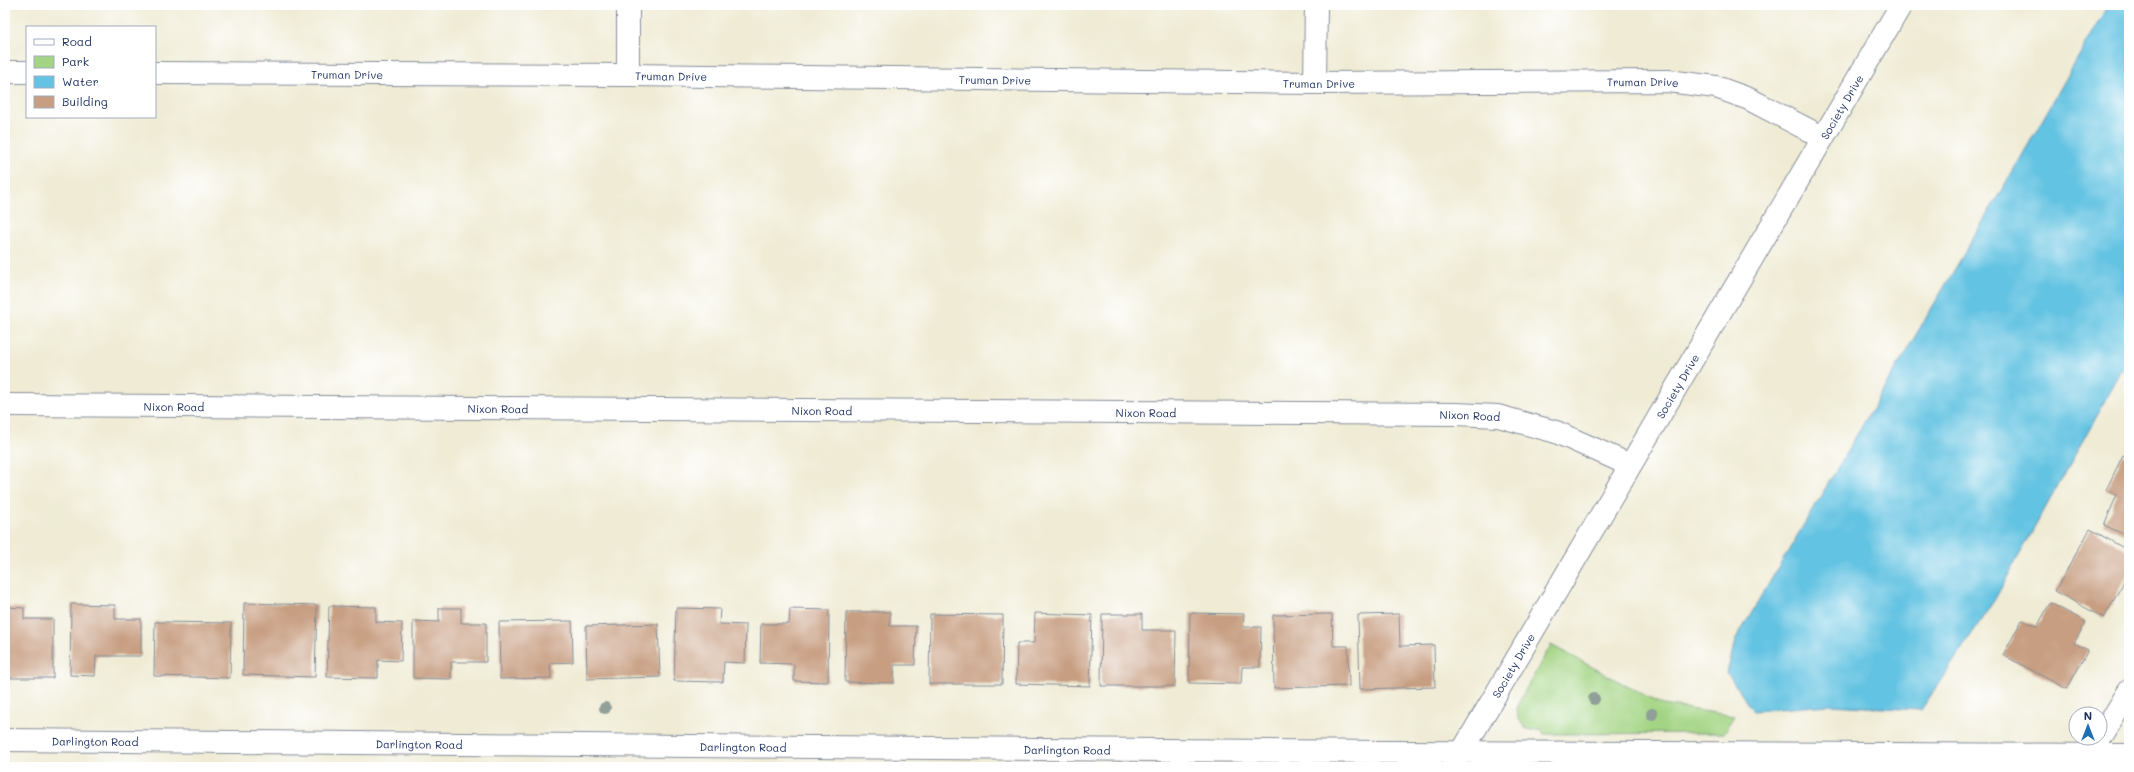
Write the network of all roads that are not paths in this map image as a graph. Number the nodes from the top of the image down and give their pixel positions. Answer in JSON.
{"nodes":[{"id":1,"x":628,"y":5,"type":"edge"},
{"id":2,"x":1316,"y":5,"type":"edge"},
{"id":3,"x":1901,"y":5,"type":"edge"},
{"id":4,"x":5,"y":72,"type":"edge"},
{"id":5,"x":26,"y":72,"type":"edge"},
{"id":6,"x":156,"y":73,"type":"edge"},
{"id":7,"x":628,"y":75,"type":"junction"},
{"id":8,"x":1315,"y":83,"type":"junction"},
{"id":9,"x":1822,"y":137,"type":"junction"},
{"id":10,"x":5,"y":405,"type":"edge"},
{"id":11,"x":1630,"y":465,"type":"junction"},
{"id":12,"x":2129,"y":691,"type":"edge"},
{"id":13,"x":5,"y":740,"type":"edge"},
{"id":14,"x":2129,"y":755,"type":"edge"},
{"id":15,"x":1457,"y":760,"type":"edge"},
{"id":16,"x":2087,"y":761,"type":"edge"}],
"edges":[{"from":1,"to":7,"type":"street"},
{"from":2,"to":8,"type":"street"},
{"from":3,"to":9,"type":"street","name":"Society Drive"},
{"from":4,"to":5,"type":"street"},
{"from":6,"to":7,"type":"street","name":"Truman Drive"},
{"from":7,"to":8,"type":"street","name":"Truman Drive"},
{"from":8,"to":9,"type":"street","name":"Truman Drive"},
{"from":9,"to":11,"type":"street","name":"Society Drive"},
{"from":10,"to":11,"type":"street","name":"Nixon Road"},
{"from":11,"to":15,"type":"street","name":"Society Drive"},
{"from":12,"to":16,"type":"street"},
{"from":13,"to":15,"type":"street","name":"Darlington Road"},
{"from":14,"to":16,"type":"street","name":"Darlington Road"},
{"from":15,"to":16,"type":"street","name":"Darlington Road"}]}
